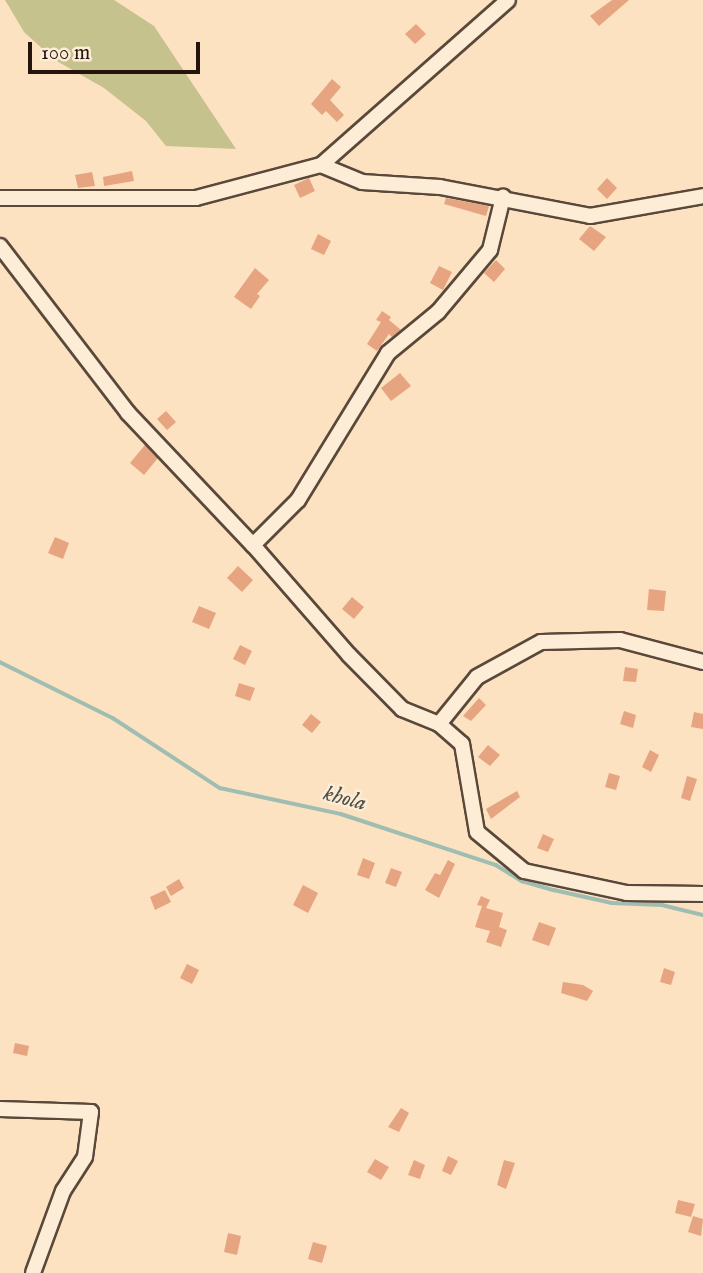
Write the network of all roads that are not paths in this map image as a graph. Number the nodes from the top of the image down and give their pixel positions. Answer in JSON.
{"nodes":[{"id":1,"x":508,"y":0,"type":"edge"},
{"id":2,"x":321,"y":165,"type":"junction"},
{"id":3,"x":703,"y":196,"type":"edge"},
{"id":4,"x":503,"y":197,"type":"junction"},
{"id":5,"x":0,"y":198,"type":"edge"},
{"id":6,"x":0,"y":246,"type":"edge"},
{"id":7,"x":253,"y":545,"type":"junction"},
{"id":8,"x":703,"y":662,"type":"edge"},
{"id":9,"x":439,"y":724,"type":"junction"},
{"id":10,"x":703,"y":894,"type":"edge"},
{"id":11,"x":0,"y":1109,"type":"edge"},
{"id":12,"x":33,"y":1273,"type":"edge"}],
"edges":[{"from":1,"to":2,"type":"street"},
{"from":2,"to":4,"type":"street"},
{"from":2,"to":5,"type":"street"},
{"from":3,"to":4,"type":"street"},
{"from":4,"to":7,"type":"street"},
{"from":6,"to":7,"type":"street"},
{"from":7,"to":9,"type":"street"},
{"from":8,"to":9,"type":"street"},
{"from":9,"to":10,"type":"street"},
{"from":11,"to":12,"type":"street"}]}
